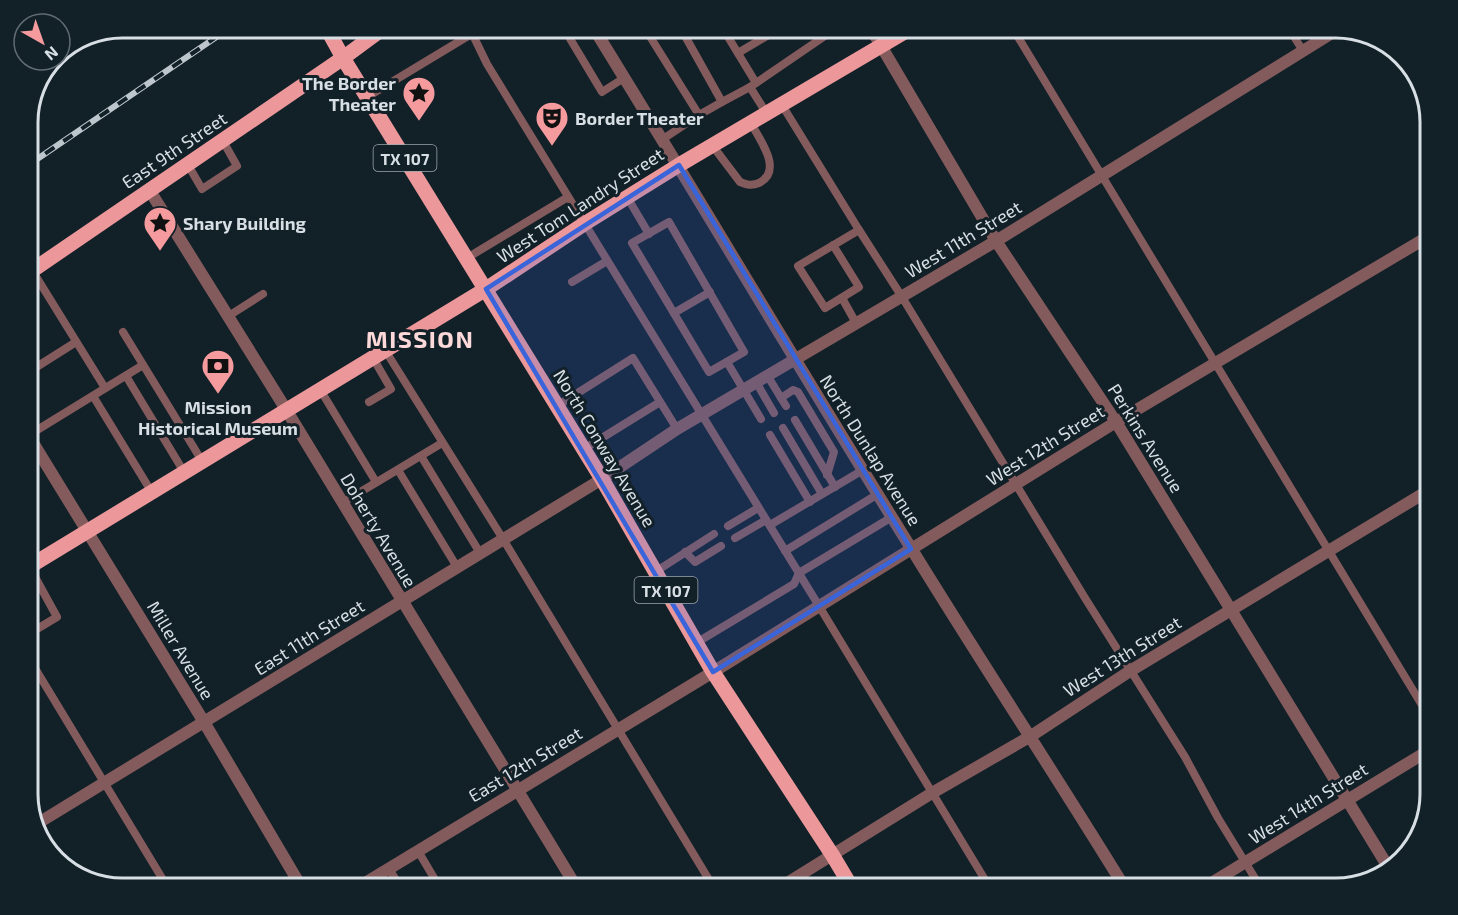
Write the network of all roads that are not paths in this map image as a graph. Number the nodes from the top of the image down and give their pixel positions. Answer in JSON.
{"nodes":[{"id":1,"x":332,"y":38,"type":"edge"},
{"id":2,"x":370,"y":38,"type":"edge"},
{"id":3,"x":459,"y":38,"type":"edge"},
{"id":4,"x":475,"y":38,"type":"edge"},
{"id":5,"x":570,"y":38,"type":"edge"},
{"id":6,"x":600,"y":38,"type":"edge"},
{"id":7,"x":651,"y":38,"type":"edge"},
{"id":8,"x":686,"y":38,"type":"edge"},
{"id":9,"x":729,"y":38,"type":"edge"},
{"id":10,"x":763,"y":38,"type":"edge"},
{"id":11,"x":822,"y":38,"type":"edge"},
{"id":12,"x":877,"y":38,"type":"edge"},
{"id":13,"x":895,"y":38,"type":"edge"},
{"id":14,"x":1019,"y":38,"type":"edge"},
{"id":15,"x":1295,"y":38,"type":"edge"},
{"id":16,"x":1324,"y":38,"type":"edge"},
{"id":17,"x":882,"y":46,"type":"junction"},
{"id":18,"x":1303,"y":51,"type":"junction"},
{"id":19,"x":738,"y":53,"type":"junction"},
{"id":20,"x":343,"y":58,"type":"junction"},
{"id":21,"x":624,"y":78,"type":"junction"},
{"id":22,"x":753,"y":85,"type":"junction"},
{"id":23,"x":367,"y":97,"type":"junction"},
{"id":24,"x":722,"y":102,"type":"junction"},
{"id":25,"x":782,"y":105,"type":"junction"},
{"id":26,"x":766,"y":114,"type":"junction"},
{"id":27,"x":699,"y":115,"type":"junction"},
{"id":28,"x":751,"y":123,"type":"junction"},
{"id":29,"x":663,"y":139,"type":"junction"},
{"id":30,"x":223,"y":141,"type":"junction"},
{"id":31,"x":712,"y":145,"type":"junction"},
{"id":32,"x":188,"y":165,"type":"junction"},
{"id":33,"x":679,"y":165,"type":"junction"},
{"id":34,"x":1103,"y":175,"type":"junction"},
{"id":35,"x":150,"y":191,"type":"junction"},
{"id":36,"x":568,"y":197,"type":"junction"},
{"id":37,"x":627,"y":197,"type":"junction"},
{"id":38,"x":584,"y":224,"type":"junction"},
{"id":39,"x":858,"y":230,"type":"junction"},
{"id":40,"x":649,"y":234,"type":"junction"},
{"id":41,"x":996,"y":241,"type":"junction"},
{"id":42,"x":1420,"y":242,"type":"edge"},
{"id":43,"x":833,"y":245,"type":"junction"},
{"id":44,"x":467,"y":258,"type":"junction"},
{"id":45,"x":607,"y":261,"type":"junction"},
{"id":46,"x":38,"y":267,"type":"edge"},
{"id":47,"x":572,"y":282,"type":"dead end"},
{"id":48,"x":38,"y":284,"type":"edge"},
{"id":49,"x":486,"y":289,"type":"junction"},
{"id":50,"x":710,"y":292,"type":"junction"},
{"id":51,"x":263,"y":294,"type":"dead end"},
{"id":52,"x":902,"y":297,"type":"junction"},
{"id":53,"x":842,"y":298,"type":"junction"},
{"id":54,"x":674,"y":313,"type":"junction"},
{"id":55,"x":227,"y":317,"type":"junction"},
{"id":56,"x":856,"y":323,"type":"junction"},
{"id":57,"x":123,"y":332,"type":"dead end"},
{"id":58,"x":76,"y":342,"type":"junction"},
{"id":59,"x":379,"y":354,"type":"junction"},
{"id":60,"x":795,"y":359,"type":"junction"},
{"id":61,"x":727,"y":362,"type":"junction"},
{"id":62,"x":1216,"y":363,"type":"junction"},
{"id":63,"x":143,"y":364,"type":"junction"},
{"id":64,"x":38,"y":366,"type":"edge"},
{"id":65,"x":126,"y":376,"type":"junction"},
{"id":66,"x":761,"y":379,"type":"junction"},
{"id":67,"x":105,"y":388,"type":"junction"},
{"id":68,"x":744,"y":390,"type":"junction"},
{"id":69,"x":321,"y":391,"type":"junction"},
{"id":70,"x":93,"y":396,"type":"junction"},
{"id":71,"x":781,"y":398,"type":"junction"},
{"id":72,"x":369,"y":402,"type":"dead end"},
{"id":73,"x":660,"y":402,"type":"junction"},
{"id":74,"x":557,"y":406,"type":"junction"},
{"id":75,"x":786,"y":406,"type":"dead end"},
{"id":76,"x":287,"y":411,"type":"junction"},
{"id":77,"x":774,"y":413,"type":"dead end"},
{"id":78,"x":701,"y":415,"type":"junction"},
{"id":79,"x":761,"y":419,"type":"dead end"},
{"id":80,"x":795,"y":420,"type":"dead end"},
{"id":81,"x":1116,"y":422,"type":"junction"},
{"id":82,"x":38,"y":428,"type":"edge"},
{"id":83,"x":783,"y":428,"type":"dead end"},
{"id":84,"x":677,"y":429,"type":"junction"},
{"id":85,"x":770,"y":435,"type":"dead end"},
{"id":86,"x":442,"y":443,"type":"junction"},
{"id":87,"x":584,"y":449,"type":"junction"},
{"id":88,"x":38,"y":450,"type":"edge"},
{"id":89,"x":421,"y":456,"type":"junction"},
{"id":90,"x":202,"y":461,"type":"junction"},
{"id":91,"x":398,"y":470,"type":"junction"},
{"id":92,"x":863,"y":470,"type":"junction"},
{"id":93,"x":184,"y":472,"type":"junction"},
{"id":94,"x":827,"y":475,"type":"junction"},
{"id":95,"x":602,"y":479,"type":"junction"},
{"id":96,"x":376,"y":482,"type":"junction"},
{"id":97,"x":1016,"y":483,"type":"junction"},
{"id":98,"x":835,"y":487,"type":"junction"},
{"id":99,"x":151,"y":491,"type":"junction"},
{"id":100,"x":822,"y":494,"type":"junction"},
{"id":101,"x":878,"y":494,"type":"junction"},
{"id":102,"x":1420,"y":496,"type":"edge"},
{"id":103,"x":810,"y":502,"type":"junction"},
{"id":104,"x":342,"y":503,"type":"junction"},
{"id":105,"x":758,"y":508,"type":"junction"},
{"id":106,"x":892,"y":517,"type":"junction"},
{"id":107,"x":768,"y":523,"type":"junction"},
{"id":108,"x":728,"y":526,"type":"dead end"},
{"id":109,"x":87,"y":530,"type":"junction"},
{"id":110,"x":714,"y":534,"type":"dead end"},
{"id":111,"x":735,"y":538,"type":"dead end"},
{"id":112,"x":503,"y":539,"type":"junction"},
{"id":113,"x":721,"y":546,"type":"dead end"},
{"id":114,"x":911,"y":549,"type":"junction"},
{"id":115,"x":786,"y":551,"type":"junction"},
{"id":116,"x":1329,"y":551,"type":"junction"},
{"id":117,"x":685,"y":552,"type":"junction"},
{"id":118,"x":480,"y":553,"type":"junction"},
{"id":119,"x":38,"y":561,"type":"edge"},
{"id":120,"x":457,"y":567,"type":"junction"},
{"id":121,"x":655,"y":572,"type":"junction"},
{"id":122,"x":799,"y":573,"type":"junction"},
{"id":123,"x":38,"y":584,"type":"edge"},
{"id":124,"x":402,"y":601,"type":"junction"},
{"id":125,"x":819,"y":606,"type":"junction"},
{"id":126,"x":1231,"y":611,"type":"junction"},
{"id":127,"x":38,"y":628,"type":"edge"},
{"id":128,"x":696,"y":643,"type":"junction"},
{"id":129,"x":1130,"y":671,"type":"junction"},
{"id":130,"x":713,"y":672,"type":"junction"},
{"id":131,"x":38,"y":674,"type":"edge"},
{"id":132,"x":1420,"y":702,"type":"edge"},
{"id":133,"x":204,"y":722,"type":"junction"},
{"id":134,"x":617,"y":730,"type":"junction"},
{"id":135,"x":1031,"y":736,"type":"junction"},
{"id":136,"x":1420,"y":755,"type":"edge"},
{"id":137,"x":103,"y":783,"type":"junction"},
{"id":138,"x":516,"y":790,"type":"junction"},
{"id":139,"x":932,"y":793,"type":"junction"},
{"id":140,"x":1347,"y":800,"type":"junction"},
{"id":141,"x":42,"y":821,"type":"edge"},
{"id":142,"x":418,"y":851,"type":"junction"},
{"id":143,"x":833,"y":856,"type":"junction"},
{"id":144,"x":1246,"y":862,"type":"junction"},
{"id":145,"x":1385,"y":862,"type":"edge"},
{"id":146,"x":389,"y":868,"type":"junction"},
{"id":147,"x":162,"y":878,"type":"edge"},
{"id":148,"x":296,"y":878,"type":"edge"},
{"id":149,"x":373,"y":878,"type":"edge"},
{"id":150,"x":395,"y":878,"type":"edge"},
{"id":151,"x":434,"y":878,"type":"edge"},
{"id":152,"x":571,"y":878,"type":"edge"},
{"id":153,"x":708,"y":878,"type":"edge"},
{"id":154,"x":796,"y":878,"type":"edge"},
{"id":155,"x":846,"y":878,"type":"edge"},
{"id":156,"x":984,"y":878,"type":"edge"},
{"id":157,"x":1119,"y":878,"type":"edge"},
{"id":158,"x":1220,"y":878,"type":"edge"},
{"id":159,"x":1256,"y":878,"type":"edge"}],
"edges":[{"from":1,"to":20,"type":"main road","name":"North Conway Avenue","number":"TX 107"},
{"from":2,"to":20,"type":"main road","name":"East 9th Street"},
{"from":3,"to":23,"type":"lane"},
{"from":4,"to":36,"type":"lane"},
{"from":5,"to":21,"type":"lane"},
{"from":6,"to":21,"type":"street","name":"North Dunlap Avenue"},
{"from":7,"to":27,"type":"lane"},
{"from":8,"to":24,"type":"lane"},
{"from":9,"to":19,"type":"lane"},
{"from":10,"to":19,"type":"lane"},
{"from":11,"to":22,"type":"lane"},
{"from":12,"to":17,"type":"street","name":"Perkins Avenue"},
{"from":13,"to":17,"type":"main road","name":"West Tom Landry Street"},
{"from":14,"to":34,"type":"lane"},
{"from":15,"to":18,"type":"lane"},
{"from":16,"to":18,"type":"street","name":"West 11th Street"},
{"from":17,"to":25,"type":"main road","name":"West Tom Landry Street"},
{"from":17,"to":41,"type":"street","name":"Perkins Avenue"},
{"from":18,"to":34,"type":"street","name":"West 11th Street"},
{"from":19,"to":22,"type":"lane"},
{"from":20,"to":23,"type":"main road","name":"North Conway Avenue","number":"TX 107"},
{"from":20,"to":30,"type":"main road","name":"East 9th Street"},
{"from":21,"to":29,"type":"street","name":"North Dunlap Avenue"},
{"from":22,"to":24,"type":"lane"},
{"from":22,"to":26,"type":"lane"},
{"from":23,"to":44,"type":"main road","name":"North Conway Avenue","number":"TX 107"},
{"from":24,"to":27,"type":"lane"},
{"from":25,"to":26,"type":"main road","name":"West Tom Landry Street"},
{"from":25,"to":39,"type":"lane"},
{"from":26,"to":28,"type":"main road","name":"West Tom Landry Street"},
{"from":27,"to":29,"type":"lane"},
{"from":28,"to":31,"type":"main road","name":"West Tom Landry Street"},
{"from":28,"to":31,"type":"lane"},
{"from":29,"to":33,"type":"street","name":"North Dunlap Avenue"},
{"from":30,"to":32,"type":"main road","name":"East 9th Street"},
{"from":30,"to":32,"type":"lane"},
{"from":31,"to":33,"type":"main road","name":"West Tom Landry Street"},
{"from":32,"to":35,"type":"main road","name":"East 9th Street"},
{"from":33,"to":37,"type":"main road","name":"West Tom Landry Street"},
{"from":33,"to":60,"type":"street","name":"North Dunlap Avenue"},
{"from":34,"to":41,"type":"street","name":"West 11th Street"},
{"from":34,"to":62,"type":"lane"},
{"from":35,"to":46,"type":"main road","name":"East 9th Street"},
{"from":35,"to":55,"type":"street","name":"Doherty Avenue"},
{"from":36,"to":38,"type":"lane"},
{"from":36,"to":44,"type":"lane"},
{"from":37,"to":38,"type":"main road","name":"West Tom Landry Street"},
{"from":37,"to":40,"type":"lane"},
{"from":38,"to":45,"type":"lane"},
{"from":38,"to":49,"type":"main road","name":"West Tom Landry Street"},
{"from":39,"to":43,"type":"lane"},
{"from":39,"to":52,"type":"lane"},
{"from":40,"to":50,"type":"lane"},
{"from":40,"to":54,"type":"lane"},
{"from":41,"to":52,"type":"street","name":"West 11th Street"},
{"from":41,"to":81,"type":"street","name":"Perkins Avenue"},
{"from":42,"to":62,"type":"street","name":"West 12th Street"},
{"from":43,"to":53,"type":"lane"},
{"from":43,"to":53,"type":"lane"},
{"from":44,"to":49,"type":"main road","name":"North Conway Avenue","number":"TX 107"},
{"from":45,"to":47,"type":"lane"},
{"from":45,"to":78,"type":"lane"},
{"from":48,"to":58,"type":"lane"},
{"from":49,"to":59,"type":"main road","name":"West Tom Landry Street"},
{"from":49,"to":74,"type":"main road","name":"North Conway Avenue","number":"TX 107"},
{"from":50,"to":54,"type":"lane"},
{"from":50,"to":61,"type":"lane"},
{"from":51,"to":55,"type":"lane"},
{"from":52,"to":56,"type":"street","name":"West 11th Street"},
{"from":52,"to":97,"type":"lane"},
{"from":53,"to":56,"type":"lane"},
{"from":54,"to":61,"type":"lane"},
{"from":55,"to":76,"type":"street","name":"Doherty Avenue"},
{"from":56,"to":60,"type":"street","name":"West 11th Street"},
{"from":57,"to":63,"type":"lane"},
{"from":58,"to":64,"type":"lane"},
{"from":58,"to":67,"type":"lane"},
{"from":59,"to":69,"type":"main road","name":"West Tom Landry Street"},
{"from":59,"to":72,"type":"lane"},
{"from":59,"to":86,"type":"lane"},
{"from":60,"to":66,"type":"street","name":"West 11th Street"},
{"from":60,"to":92,"type":"street","name":"North Dunlap Avenue"},
{"from":61,"to":68,"type":"lane"},
{"from":62,"to":81,"type":"street","name":"West 12th Street"},
{"from":62,"to":116,"type":"lane"},
{"from":63,"to":65,"type":"lane"},
{"from":63,"to":90,"type":"lane"},
{"from":65,"to":67,"type":"lane"},
{"from":65,"to":93,"type":"lane"},
{"from":66,"to":68,"type":"street","name":"West 11th Street"},
{"from":66,"to":71,"type":"lane"},
{"from":66,"to":77,"type":"lane"},
{"from":67,"to":70,"type":"lane"},
{"from":68,"to":78,"type":"street","name":"West 11th Street"},
{"from":68,"to":79,"type":"lane"},
{"from":69,"to":76,"type":"main road","name":"West Tom Landry Street"},
{"from":69,"to":96,"type":"lane"},
{"from":70,"to":82,"type":"lane"},
{"from":70,"to":99,"type":"lane"},
{"from":71,"to":75,"type":"lane"},
{"from":71,"to":94,"type":"lane"},
{"from":73,"to":74,"type":"lane"},
{"from":73,"to":84,"type":"lane"},
{"from":73,"to":87,"type":"lane"},
{"from":74,"to":87,"type":"main road","name":"North Conway Avenue","number":"TX 107"},
{"from":76,"to":90,"type":"main road","name":"West Tom Landry Street"},
{"from":76,"to":104,"type":"street","name":"Doherty Avenue"},
{"from":78,"to":84,"type":"street","name":"West 11th Street"},
{"from":78,"to":105,"type":"lane"},
{"from":80,"to":94,"type":"lane"},
{"from":81,"to":97,"type":"street","name":"West 12th Street"},
{"from":81,"to":126,"type":"street","name":"Perkins Avenue"},
{"from":83,"to":100,"type":"lane"},
{"from":84,"to":95,"type":"street","name":"West 11th Street"},
{"from":85,"to":103,"type":"lane"},
{"from":86,"to":89,"type":"lane"},
{"from":86,"to":112,"type":"lane"},
{"from":87,"to":95,"type":"main road","name":"North Conway Avenue","number":"TX 107"},
{"from":88,"to":109,"type":"street","name":"Miller Avenue"},
{"from":89,"to":91,"type":"lane"},
{"from":89,"to":118,"type":"lane"},
{"from":90,"to":93,"type":"main road","name":"West Tom Landry Street"},
{"from":91,"to":96,"type":"lane"},
{"from":91,"to":120,"type":"lane"},
{"from":92,"to":98,"type":"lane"},
{"from":92,"to":101,"type":"street","name":"North Dunlap Avenue"},
{"from":93,"to":99,"type":"main road","name":"West Tom Landry Street"},
{"from":94,"to":98,"type":"lane"},
{"from":95,"to":112,"type":"street","name":"East 11th Street"},
{"from":95,"to":121,"type":"main road","name":"North Conway Avenue","number":"TX 107"},
{"from":96,"to":104,"type":"lane"},
{"from":97,"to":114,"type":"street","name":"West 12th Street"},
{"from":97,"to":129,"type":"lane"},
{"from":98,"to":100,"type":"lane"},
{"from":99,"to":109,"type":"main road","name":"West Tom Landry Street"},
{"from":100,"to":103,"type":"lane"},
{"from":101,"to":106,"type":"street","name":"North Dunlap Avenue"},
{"from":101,"to":115,"type":"lane"},
{"from":102,"to":116,"type":"street","name":"West 13th Street"},
{"from":103,"to":107,"type":"lane"},
{"from":104,"to":124,"type":"street","name":"Doherty Avenue"},
{"from":105,"to":107,"type":"lane"},
{"from":105,"to":108,"type":"lane"},
{"from":106,"to":114,"type":"street","name":"North Dunlap Avenue"},
{"from":106,"to":122,"type":"lane"},
{"from":107,"to":111,"type":"lane"},
{"from":107,"to":115,"type":"lane"},
{"from":109,"to":119,"type":"main road","name":"West Tom Landry Street"},
{"from":109,"to":133,"type":"street","name":"Miller Avenue"},
{"from":110,"to":117,"type":"lane"},
{"from":112,"to":118,"type":"street","name":"East 11th Street"},
{"from":112,"to":134,"type":"lane"},
{"from":113,"to":117,"type":"lane"},
{"from":114,"to":125,"type":"street","name":"West 12th Street"},
{"from":114,"to":135,"type":"street","name":"North Dunlap Avenue"},
{"from":115,"to":122,"type":"lane"},
{"from":116,"to":126,"type":"street","name":"West 13th Street"},
{"from":116,"to":132,"type":"lane"},
{"from":117,"to":121,"type":"lane"},
{"from":118,"to":120,"type":"street","name":"East 11th Street"},
{"from":120,"to":124,"type":"street","name":"East 11th Street"},
{"from":121,"to":128,"type":"main road","name":"North Conway Avenue","number":"TX 107"},
{"from":122,"to":125,"type":"lane"},
{"from":122,"to":128,"type":"lane"},
{"from":123,"to":127,"type":"lane"},
{"from":124,"to":133,"type":"street","name":"East 11th Street"},
{"from":124,"to":138,"type":"street","name":"Doherty Avenue"},
{"from":125,"to":130,"type":"street","name":"West 12th Street"},
{"from":125,"to":139,"type":"lane"},
{"from":126,"to":129,"type":"street","name":"West 13th Street"},
{"from":126,"to":140,"type":"street","name":"Perkins Avenue"},
{"from":128,"to":130,"type":"main road","name":"North Conway Avenue","number":"TX 107"},
{"from":129,"to":135,"type":"street","name":"West 13th Street"},
{"from":129,"to":144,"type":"lane"},
{"from":130,"to":134,"type":"street","name":"East 12th Street"},
{"from":130,"to":143,"type":"main road","name":"North Conway Avenue","number":"TX 107"},
{"from":131,"to":137,"type":"lane"},
{"from":133,"to":137,"type":"street","name":"East 11th Street"},
{"from":133,"to":148,"type":"street","name":"Miller Avenue"},
{"from":134,"to":138,"type":"street","name":"East 12th Street"},
{"from":134,"to":153,"type":"lane"},
{"from":135,"to":139,"type":"street","name":"West 13th Street"},
{"from":135,"to":157,"type":"street","name":"North Dunlap Avenue"},
{"from":136,"to":140,"type":"street","name":"West 14th Street"},
{"from":137,"to":141,"type":"street","name":"East 11th Street"},
{"from":137,"to":147,"type":"lane"},
{"from":138,"to":142,"type":"street","name":"East 12th Street"},
{"from":138,"to":152,"type":"street","name":"Doherty Avenue"},
{"from":139,"to":143,"type":"street","name":"West 13th Street"},
{"from":139,"to":156,"type":"lane"},
{"from":140,"to":144,"type":"street","name":"West 14th Street"},
{"from":140,"to":145,"type":"street","name":"Perkins Avenue"},
{"from":142,"to":146,"type":"street","name":"East 12th Street"},
{"from":142,"to":151,"type":"lane"},
{"from":143,"to":154,"type":"street","name":"West 13th Street"},
{"from":143,"to":155,"type":"main road","name":"North Conway Avenue","number":"TX 107"},
{"from":144,"to":158,"type":"street","name":"West 14th Street"},
{"from":144,"to":159,"type":"lane"},
{"from":146,"to":149,"type":"street","name":"East 12th Street"},
{"from":146,"to":150,"type":"lane"}]}
